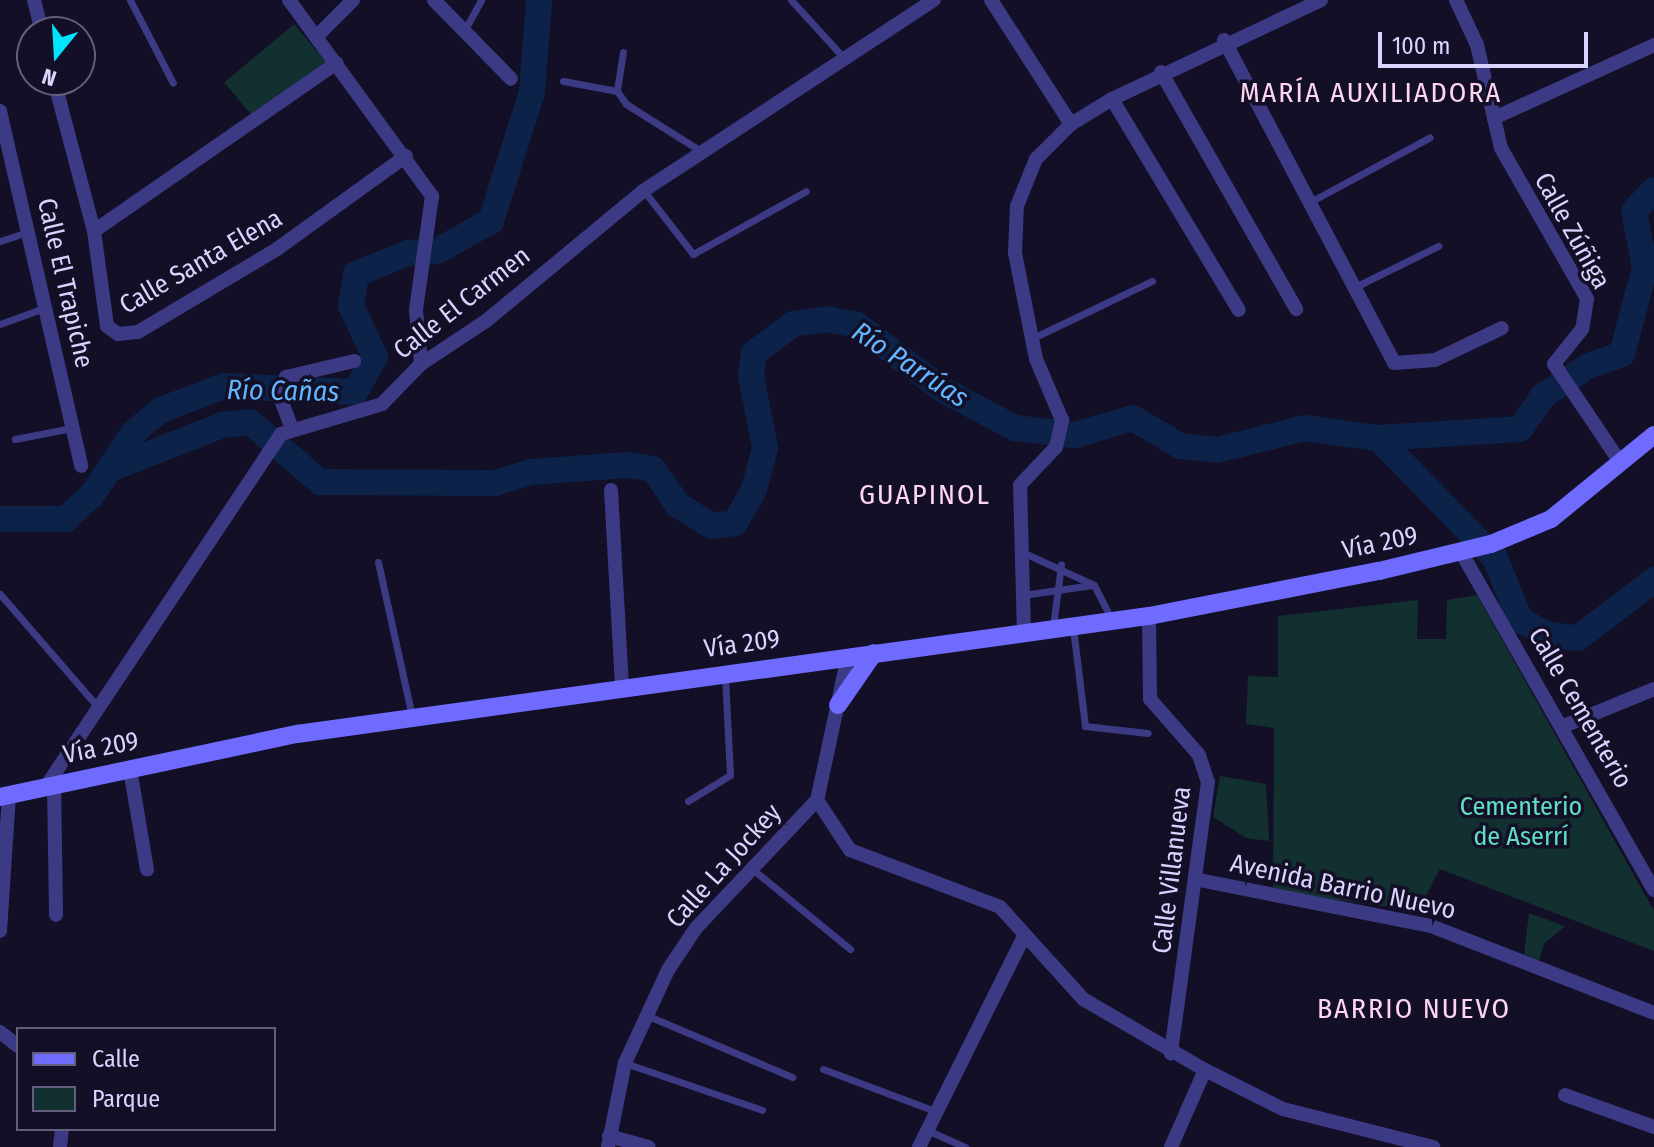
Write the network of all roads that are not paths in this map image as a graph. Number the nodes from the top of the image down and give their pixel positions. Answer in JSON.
{"nodes":[{"id":1,"x":130,"y":0,"type":"edge"},
{"id":2,"x":289,"y":0,"type":"edge"},
{"id":3,"x":353,"y":0,"type":"edge"},
{"id":4,"x":434,"y":0,"type":"edge"},
{"id":5,"x":481,"y":0,"type":"edge"},
{"id":6,"x":791,"y":0,"type":"edge"},
{"id":7,"x":934,"y":0,"type":"edge"},
{"id":8,"x":991,"y":0,"type":"edge"},
{"id":9,"x":1321,"y":0,"type":"edge"},
{"id":10,"x":1456,"y":0,"type":"edge"},
{"id":11,"x":464,"y":31,"type":"junction"},
{"id":12,"x":317,"y":36,"type":"junction"},
{"id":13,"x":1224,"y":40,"type":"junction"},
{"id":14,"x":1654,"y":45,"type":"edge"},
{"id":15,"x":623,"y":52,"type":"dead end"},
{"id":16,"x":842,"y":56,"type":"junction"},
{"id":17,"x":337,"y":63,"type":"junction"},
{"id":18,"x":1161,"y":72,"type":"junction"},
{"id":19,"x":511,"y":79,"type":"dead end"},
{"id":20,"x":563,"y":81,"type":"dead end"},
{"id":21,"x":173,"y":83,"type":"dead end"},
{"id":22,"x":617,"y":91,"type":"junction"},
{"id":23,"x":58,"y":96,"type":"edge"},
{"id":24,"x":1112,"y":99,"type":"junction"},
{"id":25,"x":0,"y":111,"type":"edge"},
{"id":26,"x":1494,"y":118,"type":"junction"},
{"id":27,"x":1071,"y":124,"type":"junction"},
{"id":28,"x":1430,"y":137,"type":"dead end"},
{"id":29,"x":4,"y":142,"type":"edge"},
{"id":30,"x":699,"y":150,"type":"junction"},
{"id":31,"x":406,"y":156,"type":"junction"},
{"id":32,"x":643,"y":191,"type":"junction"},
{"id":33,"x":806,"y":191,"type":"dead end"},
{"id":34,"x":1310,"y":202,"type":"junction"},
{"id":35,"x":94,"y":231,"type":"junction"},
{"id":36,"x":30,"y":232,"type":"junction"},
{"id":37,"x":0,"y":241,"type":"edge"},
{"id":38,"x":1438,"y":246,"type":"dead end"},
{"id":39,"x":1152,"y":281,"type":"dead end"},
{"id":40,"x":1355,"y":287,"type":"junction"},
{"id":41,"x":46,"y":308,"type":"junction"},
{"id":42,"x":1296,"y":309,"type":"dead end"},
{"id":43,"x":1239,"y":310,"type":"dead end"},
{"id":44,"x":0,"y":324,"type":"edge"},
{"id":45,"x":1502,"y":328,"type":"dead end"},
{"id":46,"x":1031,"y":339,"type":"junction"},
{"id":47,"x":354,"y":361,"type":"dead end"},
{"id":48,"x":421,"y":364,"type":"junction"},
{"id":49,"x":72,"y":428,"type":"junction"},
{"id":50,"x":286,"y":430,"type":"junction"},
{"id":51,"x":15,"y":439,"type":"dead end"},
{"id":52,"x":1651,"y":444,"type":"edge"},
{"id":53,"x":1620,"y":462,"type":"junction"},
{"id":54,"x":81,"y":466,"type":"dead end"},
{"id":55,"x":611,"y":490,"type":"dead end"},
{"id":56,"x":1466,"y":551,"type":"junction"},
{"id":57,"x":1021,"y":552,"type":"junction"},
{"id":58,"x":378,"y":562,"type":"dead end"},
{"id":59,"x":1061,"y":565,"type":"junction"},
{"id":60,"x":1094,"y":585,"type":"junction"},
{"id":61,"x":1059,"y":588,"type":"junction"},
{"id":62,"x":0,"y":594,"type":"edge"},
{"id":63,"x":1023,"y":595,"type":"junction"},
{"id":64,"x":1149,"y":616,"type":"junction"},
{"id":65,"x":1112,"y":622,"type":"junction"},
{"id":66,"x":1073,"y":628,"type":"junction"},
{"id":67,"x":1052,"y":631,"type":"junction"},
{"id":68,"x":1024,"y":635,"type":"junction"},
{"id":69,"x":874,"y":653,"type":"junction"},
{"id":70,"x":848,"y":656,"type":"junction"},
{"id":71,"x":725,"y":673,"type":"junction"},
{"id":72,"x":622,"y":689,"type":"junction"},
{"id":73,"x":1654,"y":689,"type":"edge"},
{"id":74,"x":838,"y":705,"type":"junction"},
{"id":75,"x":98,"y":707,"type":"junction"},
{"id":76,"x":412,"y":716,"type":"junction"},
{"id":77,"x":1566,"y":725,"type":"junction"},
{"id":78,"x":1148,"y":733,"type":"dead end"},
{"id":79,"x":130,"y":769,"type":"junction"},
{"id":80,"x":51,"y":784,"type":"junction"},
{"id":81,"x":4,"y":796,"type":"edge"},
{"id":82,"x":817,"y":800,"type":"junction"},
{"id":83,"x":688,"y":801,"type":"dead end"},
{"id":84,"x":751,"y":868,"type":"junction"},
{"id":85,"x":147,"y":870,"type":"dead end"},
{"id":86,"x":1199,"y":880,"type":"junction"},
{"id":87,"x":1653,"y":886,"type":"edge"},
{"id":88,"x":56,"y":915,"type":"dead end"},
{"id":89,"x":0,"y":931,"type":"edge"},
{"id":90,"x":1024,"y":936,"type":"junction"},
{"id":91,"x":850,"y":949,"type":"dead end"},
{"id":92,"x":1654,"y":1013,"type":"edge"},
{"id":93,"x":643,"y":1014,"type":"junction"},
{"id":94,"x":0,"y":1032,"type":"edge"},
{"id":95,"x":16,"y":1044,"type":"edge"},
{"id":96,"x":1171,"y":1053,"type":"junction"},
{"id":97,"x":625,"y":1063,"type":"junction"},
{"id":98,"x":823,"y":1069,"type":"dead end"},
{"id":99,"x":1205,"y":1070,"type":"junction"},
{"id":100,"x":792,"y":1077,"type":"dead end"},
{"id":101,"x":1565,"y":1095,"type":"dead end"},
{"id":102,"x":762,"y":1110,"type":"dead end"},
{"id":103,"x":932,"y":1110,"type":"junction"},
{"id":104,"x":1654,"y":1127,"type":"edge"},
{"id":105,"x":924,"y":1129,"type":"junction"},
{"id":106,"x":1394,"y":1141,"type":"edge"},
{"id":107,"x":608,"y":1142,"type":"edge"},
{"id":108,"x":649,"y":1147,"type":"edge"},
{"id":109,"x":919,"y":1147,"type":"edge"},
{"id":110,"x":965,"y":1147,"type":"edge"},
{"id":111,"x":1171,"y":1147,"type":"edge"},
{"id":112,"x":1433,"y":1147,"type":"edge"}],
"edges":[{"from":1,"to":21,"type":"lane"},
{"from":2,"to":12,"type":"street"},
{"from":3,"to":12,"type":"street"},
{"from":4,"to":11,"type":"street"},
{"from":5,"to":11,"type":"lane"},
{"from":6,"to":16,"type":"lane"},
{"from":7,"to":16,"type":"street","name":"Calle El Carmen"},
{"from":8,"to":27,"type":"street"},
{"from":9,"to":13,"type":"street"},
{"from":10,"to":26,"type":"street","name":"Calle Zúñiga"},
{"from":11,"to":19,"type":"street"},
{"from":12,"to":17,"type":"street"},
{"from":13,"to":18,"type":"street"},
{"from":13,"to":34,"type":"street"},
{"from":14,"to":26,"type":"street"},
{"from":15,"to":22,"type":"lane"},
{"from":16,"to":30,"type":"street","name":"Calle El Carmen"},
{"from":17,"to":31,"type":"street"},
{"from":17,"to":35,"type":"street"},
{"from":18,"to":24,"type":"street"},
{"from":18,"to":42,"type":"street"},
{"from":20,"to":22,"type":"lane"},
{"from":22,"to":30,"type":"lane"},
{"from":23,"to":35,"type":"street","name":"Calle Santa Elena"},
{"from":24,"to":27,"type":"street"},
{"from":24,"to":43,"type":"street"},
{"from":25,"to":29,"type":"street","name":"Calle El Trapiche"},
{"from":26,"to":53,"type":"street","name":"Calle Zúñiga"},
{"from":27,"to":46,"type":"street"},
{"from":28,"to":34,"type":"lane"},
{"from":29,"to":36,"type":"street","name":"Calle El Trapiche"},
{"from":30,"to":32,"type":"street","name":"Calle El Carmen"},
{"from":31,"to":35,"type":"street","name":"Calle Santa Elena"},
{"from":31,"to":48,"type":"street"},
{"from":32,"to":33,"type":"lane"},
{"from":32,"to":48,"type":"street","name":"Calle El Carmen"},
{"from":34,"to":40,"type":"street"},
{"from":36,"to":37,"type":"lane"},
{"from":36,"to":41,"type":"street","name":"Calle El Trapiche"},
{"from":38,"to":40,"type":"lane"},
{"from":39,"to":46,"type":"lane"},
{"from":40,"to":45,"type":"street"},
{"from":41,"to":44,"type":"lane"},
{"from":41,"to":49,"type":"street","name":"Calle El Trapiche"},
{"from":46,"to":57,"type":"street"},
{"from":47,"to":50,"type":"street"},
{"from":48,"to":50,"type":"street","name":"Calle El Carmen"},
{"from":49,"to":51,"type":"lane"},
{"from":49,"to":54,"type":"street","name":"Calle El Trapiche"},
{"from":50,"to":75,"type":"street"},
{"from":52,"to":53,"type":"main road","name":"Vía 209"},
{"from":53,"to":56,"type":"main road","name":"Vía 209"},
{"from":55,"to":72,"type":"street"},
{"from":56,"to":64,"type":"main road","name":"Vía 209"},
{"from":56,"to":77,"type":"street","name":"Calle Cementerio"},
{"from":57,"to":59,"type":"lane"},
{"from":57,"to":63,"type":"street"},
{"from":58,"to":76,"type":"lane"},
{"from":59,"to":60,"type":"lane"},
{"from":59,"to":61,"type":"lane"},
{"from":60,"to":61,"type":"lane"},
{"from":60,"to":65,"type":"lane"},
{"from":61,"to":63,"type":"lane"},
{"from":61,"to":67,"type":"lane"},
{"from":62,"to":75,"type":"lane"},
{"from":63,"to":68,"type":"street"},
{"from":64,"to":65,"type":"main road","name":"Vía 209"},
{"from":64,"to":86,"type":"street","name":"Calle Villanueva"},
{"from":65,"to":66,"type":"main road","name":"Vía 209"},
{"from":66,"to":67,"type":"main road","name":"Vía 209"},
{"from":66,"to":78,"type":"lane"},
{"from":67,"to":68,"type":"main road","name":"Vía 209"},
{"from":68,"to":69,"type":"main road","name":"Vía 209"},
{"from":69,"to":70,"type":"main road","name":"Vía 209"},
{"from":69,"to":74,"type":"main road"},
{"from":70,"to":71,"type":"main road","name":"Vía 209"},
{"from":70,"to":74,"type":"street"},
{"from":71,"to":72,"type":"main road","name":"Vía 209"},
{"from":71,"to":83,"type":"lane"},
{"from":72,"to":76,"type":"main road","name":"Vía 209"},
{"from":73,"to":77,"type":"street"},
{"from":74,"to":82,"type":"street"},
{"from":75,"to":80,"type":"street"},
{"from":76,"to":79,"type":"main road","name":"Vía 209"},
{"from":77,"to":87,"type":"street","name":"Calle Cementerio"},
{"from":79,"to":80,"type":"main road","name":"Vía 209"},
{"from":79,"to":85,"type":"street"},
{"from":80,"to":81,"type":"main road","name":"Vía 209"},
{"from":80,"to":88,"type":"street"},
{"from":81,"to":89,"type":"street"},
{"from":82,"to":84,"type":"street","name":"Calle La Jockey"},
{"from":82,"to":90,"type":"street"},
{"from":84,"to":91,"type":"lane"},
{"from":84,"to":93,"type":"street","name":"Calle La Jockey"},
{"from":86,"to":92,"type":"street","name":"Avenida Barrio Nuevo"},
{"from":86,"to":96,"type":"street","name":"Calle Villanueva"},
{"from":90,"to":96,"type":"street"},
{"from":90,"to":103,"type":"street"},
{"from":93,"to":97,"type":"street","name":"Calle La Jockey"},
{"from":93,"to":100,"type":"lane"},
{"from":94,"to":95,"type":"street"},
{"from":96,"to":99,"type":"street"},
{"from":97,"to":102,"type":"lane"},
{"from":97,"to":107,"type":"street","name":"Calle La Jockey"},
{"from":98,"to":103,"type":"lane"},
{"from":99,"to":106,"type":"street"},
{"from":99,"to":111,"type":"street"},
{"from":101,"to":104,"type":"street"},
{"from":103,"to":105,"type":"street"},
{"from":105,"to":109,"type":"street"},
{"from":105,"to":110,"type":"lane"},
{"from":106,"to":112,"type":"street"},
{"from":107,"to":108,"type":"street"}]}
